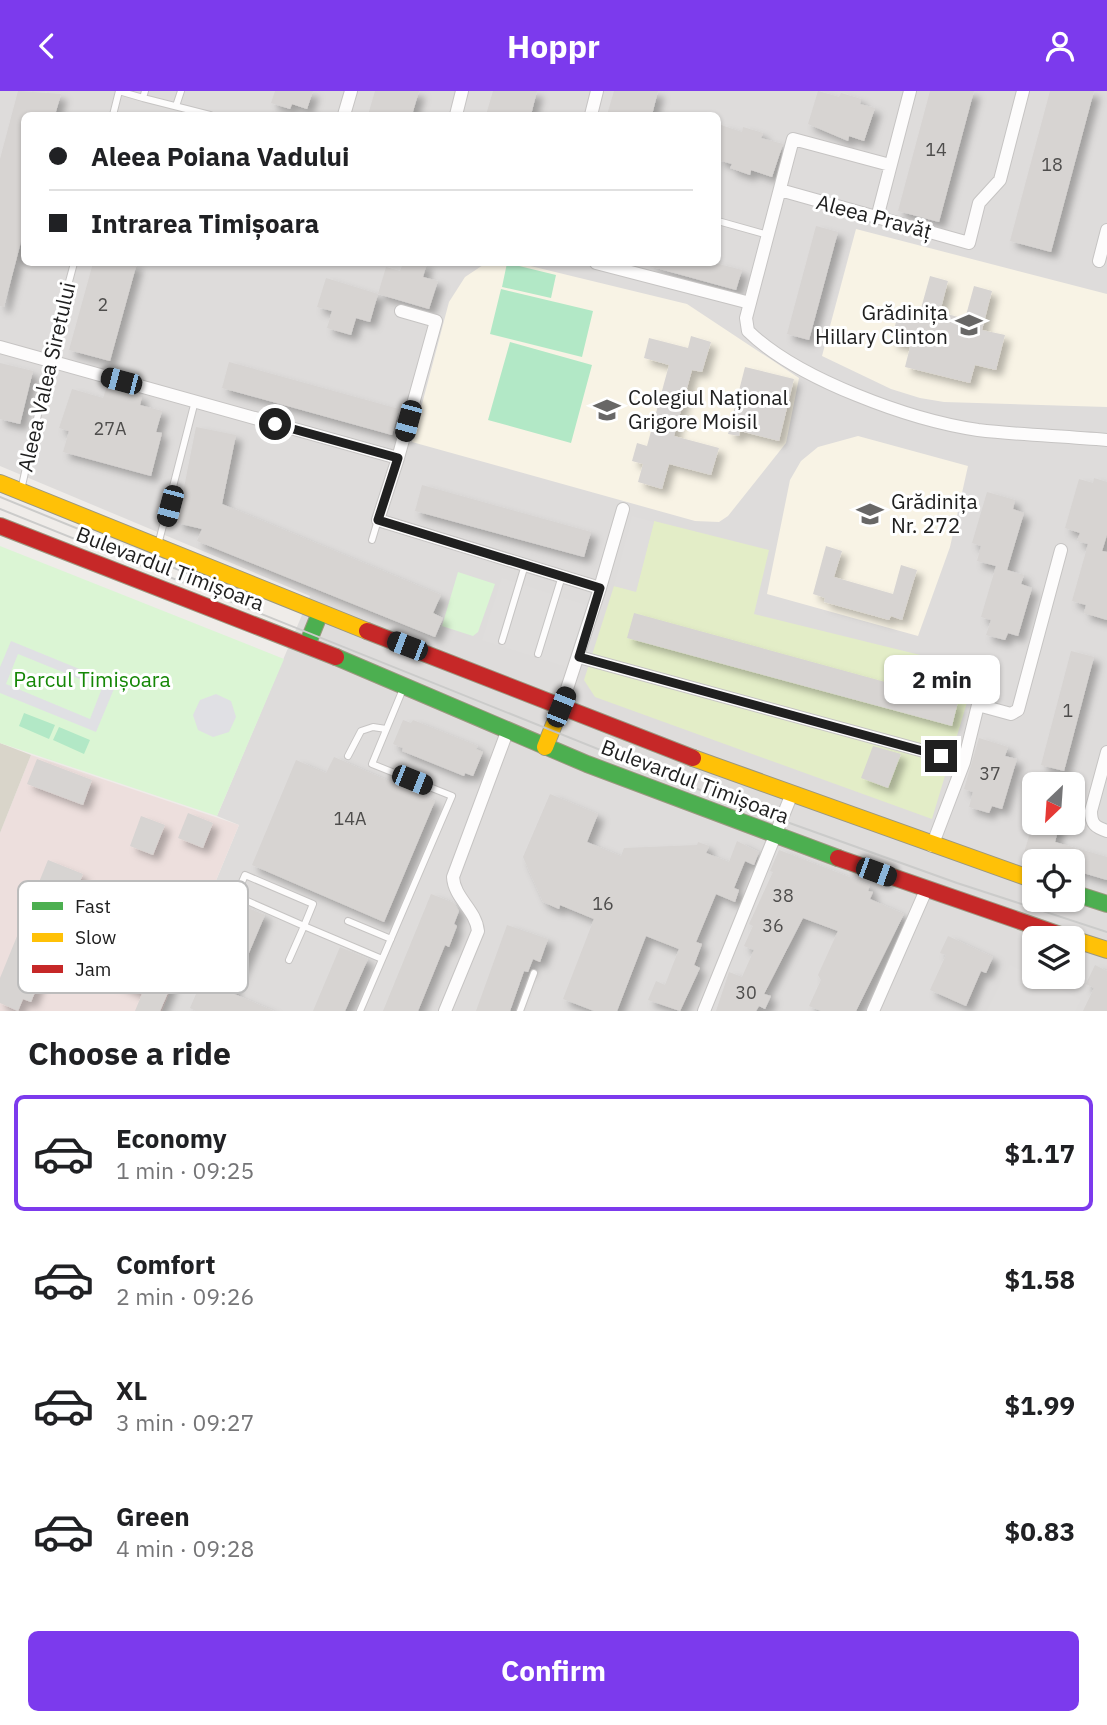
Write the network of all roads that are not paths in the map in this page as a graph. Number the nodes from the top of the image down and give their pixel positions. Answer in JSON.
{"nodes":[{"id":1,"x":181,"y":91,"type":"edge"},
{"id":2,"x":351,"y":91,"type":"edge"},
{"id":3,"x":462,"y":91,"type":"edge"},
{"id":4,"x":597,"y":91,"type":"edge"},
{"id":5,"x":910,"y":91,"type":"edge"},
{"id":6,"x":1023,"y":91,"type":"edge"},
{"id":7,"x":144,"y":94,"type":"edge"},
{"id":8,"x":176,"y":106,"type":"junction"},
{"id":9,"x":114,"y":112,"type":"edge"},
{"id":10,"x":199,"y":112,"type":"edge"},
{"id":11,"x":345,"y":112,"type":"edge"},
{"id":12,"x":457,"y":112,"type":"edge"},
{"id":13,"x":592,"y":112,"type":"edge"},
{"id":14,"x":890,"y":165,"type":"junction"},
{"id":15,"x":780,"y":190,"type":"junction"},
{"id":16,"x":877,"y":218,"type":"junction"},
{"id":17,"x":721,"y":222,"type":"edge"},
{"id":18,"x":1107,"y":230,"type":"edge"},
{"id":19,"x":768,"y":235,"type":"junction"},
{"id":20,"x":1099,"y":261,"type":"dead end"},
{"id":21,"x":73,"y":266,"type":"edge"},
{"id":22,"x":608,"y":266,"type":"edge"},
{"id":23,"x":750,"y":303,"type":"junction"},
{"id":24,"x":401,"y":311,"type":"dead end"},
{"id":25,"x":0,"y":347,"type":"edge"},
{"id":26,"x":48,"y":360,"type":"junction"},
{"id":27,"x":195,"y":401,"type":"junction"},
{"id":28,"x":1107,"y":440,"type":"edge"},
{"id":29,"x":398,"y":458,"type":"junction"},
{"id":30,"x":0,"y":483,"type":"edge"},
{"id":31,"x":21,"y":491,"type":"junction"},
{"id":32,"x":623,"y":509,"type":"dead end"},
{"id":33,"x":378,"y":520,"type":"junction"},
{"id":34,"x":0,"y":526,"type":"edge"},
{"id":35,"x":372,"y":540,"type":"dead end"},
{"id":36,"x":157,"y":547,"type":"junction"},
{"id":37,"x":1061,"y":550,"type":"dead end"},
{"id":38,"x":525,"y":565,"type":"junction"},
{"id":39,"x":562,"y":576,"type":"junction"},
{"id":40,"x":600,"y":588,"type":"junction"},
{"id":41,"x":320,"y":613,"type":"junction"},
{"id":42,"x":502,"y":641,"type":"dead end"},
{"id":43,"x":307,"y":645,"type":"junction"},
{"id":44,"x":538,"y":653,"type":"dead end"},
{"id":45,"x":579,"y":657,"type":"junction"},
{"id":46,"x":404,"y":687,"type":"junction"},
{"id":47,"x":561,"y":707,"type":"junction"},
{"id":48,"x":386,"y":729,"type":"junction"},
{"id":49,"x":507,"y":731,"type":"junction"},
{"id":50,"x":545,"y":747,"type":"junction"},
{"id":51,"x":1107,"y":752,"type":"edge"},
{"id":52,"x":348,"y":756,"type":"dead end"},
{"id":53,"x":964,"y":762,"type":"junction"},
{"id":54,"x":791,"y":796,"type":"junction"},
{"id":55,"x":1107,"y":831,"type":"edge"},
{"id":56,"x":775,"y":836,"type":"junction"},
{"id":57,"x":932,"y":846,"type":"junction"},
{"id":58,"x":1022,"y":876,"type":"edge"},
{"id":59,"x":242,"y":881,"type":"edge"},
{"id":60,"x":926,"y":890,"type":"junction"},
{"id":61,"x":1085,"y":897,"type":"edge"},
{"id":62,"x":248,"y":901,"type":"edge"},
{"id":63,"x":1107,"y":904,"type":"edge"},
{"id":64,"x":348,"y":921,"type":"dead end"},
{"id":65,"x":304,"y":926,"type":"junction"},
{"id":66,"x":1033,"y":926,"type":"edge"},
{"id":67,"x":391,"y":939,"type":"junction"},
{"id":68,"x":1085,"y":943,"type":"edge"},
{"id":69,"x":1107,"y":950,"type":"edge"},
{"id":70,"x":382,"y":959,"type":"junction"},
{"id":71,"x":289,"y":960,"type":"dead end"},
{"id":72,"x":534,"y":973,"type":"dead end"},
{"id":73,"x":360,"y":1011,"type":"edge"},
{"id":74,"x":445,"y":1011,"type":"edge"},
{"id":75,"x":520,"y":1011,"type":"edge"},
{"id":76,"x":704,"y":1011,"type":"edge"},
{"id":77,"x":873,"y":1011,"type":"edge"}],
"edges":[{"from":1,"to":8,"type":"lane"},
{"from":2,"to":11,"type":"street"},
{"from":3,"to":12,"type":"street"},
{"from":4,"to":13,"type":"street"},
{"from":5,"to":14,"type":"street"},
{"from":6,"to":16,"type":"street","name":"Aleea Pravăț"},
{"from":7,"to":8,"type":"lane"},
{"from":7,"to":9,"type":"lane"},
{"from":8,"to":10,"type":"lane"},
{"from":14,"to":15,"type":"street"},
{"from":14,"to":16,"type":"street"},
{"from":15,"to":16,"type":"street","name":"Aleea Pravăț"},
{"from":15,"to":19,"type":"street"},
{"from":17,"to":19,"type":"lane"},
{"from":18,"to":20,"type":"street"},
{"from":19,"to":23,"type":"street"},
{"from":21,"to":26,"type":"lane","name":"Aleea Valea Siretului"},
{"from":22,"to":23,"type":"street"},
{"from":23,"to":28,"type":"street"},
{"from":24,"to":29,"type":"street"},
{"from":25,"to":26,"type":"street"},
{"from":26,"to":27,"type":"street"},
{"from":26,"to":31,"type":"lane","name":"Aleea Valea Siretului"},
{"from":27,"to":29,"type":"street"},
{"from":27,"to":36,"type":"lane"},
{"from":29,"to":33,"type":"street"},
{"from":30,"to":31,"type":"main road","name":"Bulevardul Timișoara"},
{"from":31,"to":36,"type":"main road","name":"Bulevardul Timișoara"},
{"from":32,"to":40,"type":"street"},
{"from":33,"to":35,"type":"lane"},
{"from":33,"to":38,"type":"street"},
{"from":34,"to":43,"type":"main road","name":"Bulevardul Timișoara"},
{"from":36,"to":41,"type":"main road","name":"Bulevardul Timișoara"},
{"from":37,"to":53,"type":"street"},
{"from":38,"to":39,"type":"street"},
{"from":38,"to":42,"type":"lane"},
{"from":39,"to":40,"type":"street"},
{"from":39,"to":44,"type":"lane"},
{"from":40,"to":45,"type":"street"},
{"from":41,"to":43,"type":"main road"},
{"from":41,"to":47,"type":"main road","name":"Bulevardul Timișoara"},
{"from":43,"to":46,"type":"main road","name":"Bulevardul Timișoara"},
{"from":45,"to":47,"type":"street"},
{"from":45,"to":53,"type":"street"},
{"from":46,"to":48,"type":"lane"},
{"from":46,"to":49,"type":"main road","name":"Bulevardul Timișoara"},
{"from":47,"to":50,"type":"main road"},
{"from":47,"to":54,"type":"main road","name":"Bulevardul Timișoara"},
{"from":48,"to":52,"type":"lane"},
{"from":48,"to":67,"type":"lane"},
{"from":49,"to":50,"type":"main road","name":"Bulevardul Timișoara"},
{"from":49,"to":74,"type":"street"},
{"from":50,"to":56,"type":"main road","name":"Bulevardul Timișoara"},
{"from":51,"to":55,"type":"street"},
{"from":53,"to":57,"type":"street"},
{"from":54,"to":56,"type":"street"},
{"from":54,"to":57,"type":"main road","name":"Bulevardul Timișoara"},
{"from":56,"to":60,"type":"main road","name":"Bulevardul Timișoara"},
{"from":56,"to":76,"type":"street"},
{"from":57,"to":58,"type":"main road","name":"Bulevardul Timișoara"},
{"from":59,"to":65,"type":"lane"},
{"from":60,"to":66,"type":"main road","name":"Bulevardul Timișoara"},
{"from":60,"to":77,"type":"street"},
{"from":61,"to":63,"type":"main road"},
{"from":62,"to":65,"type":"lane"},
{"from":64,"to":67,"type":"lane"},
{"from":65,"to":70,"type":"lane"},
{"from":65,"to":71,"type":"lane"},
{"from":67,"to":70,"type":"lane"},
{"from":68,"to":69,"type":"main road","name":"Bulevardul Timișoara"},
{"from":70,"to":73,"type":"lane"},
{"from":72,"to":75,"type":"lane"}]}
